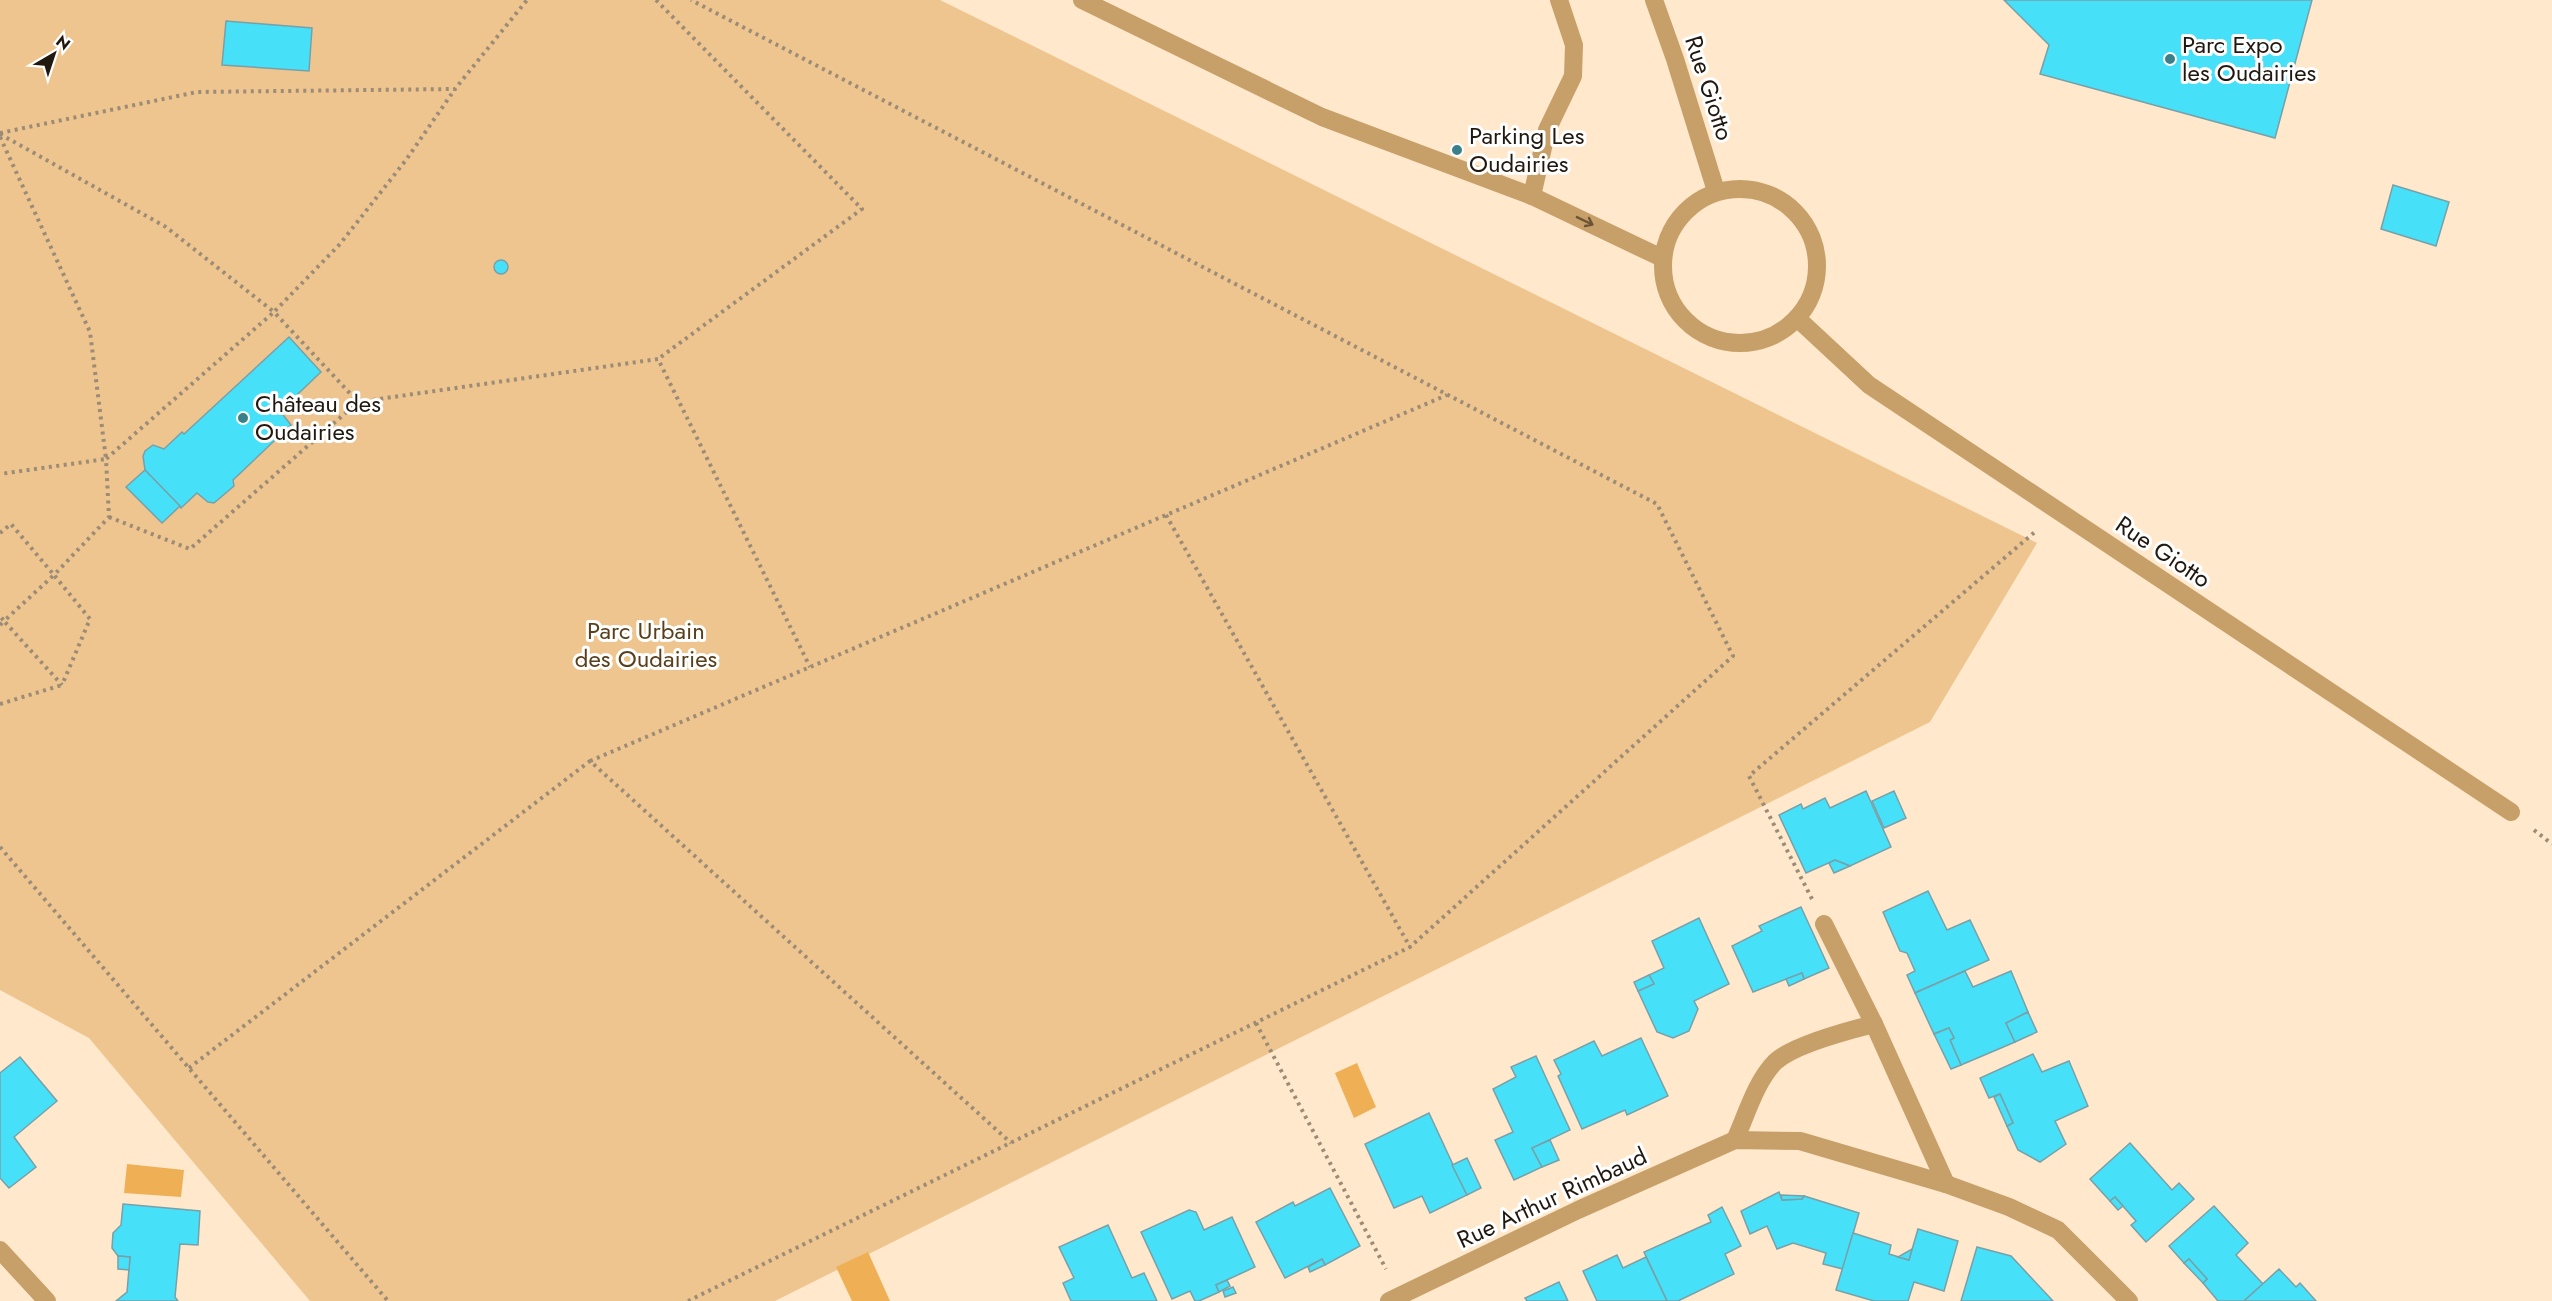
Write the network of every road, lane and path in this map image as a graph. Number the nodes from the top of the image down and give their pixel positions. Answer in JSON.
{"nodes":[{"id":1,"x":527,"y":0,"type":"edge"},
{"id":2,"x":656,"y":0,"type":"edge"},
{"id":3,"x":691,"y":0,"type":"edge"},
{"id":4,"x":1082,"y":0,"type":"edge"},
{"id":5,"x":1559,"y":0,"type":"edge"},
{"id":6,"x":1654,"y":0,"type":"edge"},
{"id":7,"x":455,"y":89,"type":"junction"},
{"id":8,"x":0,"y":134,"type":"edge"},
{"id":9,"x":1716,"y":191,"type":"junction"},
{"id":10,"x":1532,"y":196,"type":"junction"},
{"id":11,"x":1662,"y":258,"type":"junction"},
{"id":12,"x":274,"y":312,"type":"junction"},
{"id":13,"x":1798,"y":319,"type":"junction"},
{"id":14,"x":658,"y":359,"type":"junction"},
{"id":15,"x":1448,"y":395,"type":"junction"},
{"id":16,"x":358,"y":402,"type":"junction"},
{"id":17,"x":106,"y":459,"type":"junction"},
{"id":18,"x":0,"y":474,"type":"edge"},
{"id":19,"x":2059,"y":512,"type":"junction"},
{"id":20,"x":1166,"y":515,"type":"junction"},
{"id":21,"x":109,"y":517,"type":"junction"},
{"id":22,"x":0,"y":533,"type":"edge"},
{"id":23,"x":54,"y":575,"type":"junction"},
{"id":24,"x":0,"y":616,"type":"edge"},
{"id":25,"x":4,"y":621,"type":"junction"},
{"id":26,"x":0,"y":625,"type":"edge"},
{"id":27,"x":810,"y":667,"type":"junction"},
{"id":28,"x":62,"y":685,"type":"junction"},
{"id":29,"x":0,"y":704,"type":"edge"},
{"id":30,"x":590,"y":761,"type":"junction"},
{"id":31,"x":2511,"y":812,"type":"dead end"},
{"id":32,"x":0,"y":847,"type":"edge"},
{"id":33,"x":1824,"y":924,"type":"joint"},
{"id":34,"x":1410,"y":947,"type":"junction"},
{"id":35,"x":1256,"y":1023,"type":"junction"},
{"id":36,"x":1874,"y":1024,"type":"junction"},
{"id":37,"x":189,"y":1068,"type":"junction"},
{"id":38,"x":1735,"y":1140,"type":"junction"},
{"id":39,"x":1011,"y":1143,"type":"junction"},
{"id":40,"x":1946,"y":1184,"type":"junction"},
{"id":41,"x":0,"y":1250,"type":"edge"},
{"id":42,"x":1394,"y":1298,"type":"edge"},
{"id":43,"x":47,"y":1301,"type":"edge"},
{"id":44,"x":388,"y":1301,"type":"edge"},
{"id":45,"x":688,"y":1301,"type":"edge"},
{"id":46,"x":2129,"y":1301,"type":"edge"}],
"edges":[{"from":1,"to":7,"type":"path"},
{"from":2,"to":14,"type":"path"},
{"from":3,"to":15,"type":"path"},
{"from":4,"to":10,"type":"street"},
{"from":5,"to":10,"type":"street"},
{"from":6,"to":9,"type":"street","name":"Rue Giotto"},
{"from":7,"to":8,"type":"path"},
{"from":7,"to":12,"type":"path"},
{"from":8,"to":12,"type":"path"},
{"from":8,"to":17,"type":"path"},
{"from":9,"to":11,"type":"street"},
{"from":9,"to":13,"type":"street"},
{"from":10,"to":11,"type":"street","one_way":true},
{"from":11,"to":13,"type":"street"},
{"from":12,"to":16,"type":"path"},
{"from":12,"to":17,"type":"path"},
{"from":13,"to":19,"type":"street","name":"Rue Giotto"},
{"from":14,"to":16,"type":"path"},
{"from":14,"to":27,"type":"path"},
{"from":15,"to":20,"type":"path"},
{"from":15,"to":34,"type":"path"},
{"from":16,"to":21,"type":"path"},
{"from":17,"to":18,"type":"path"},
{"from":17,"to":21,"type":"path"},
{"from":19,"to":31,"type":"street","name":"Rue Giotto"},
{"from":19,"to":33,"type":"path"},
{"from":20,"to":27,"type":"path"},
{"from":20,"to":34,"type":"path"},
{"from":21,"to":23,"type":"path"},
{"from":22,"to":23,"type":"path"},
{"from":23,"to":25,"type":"path"},
{"from":23,"to":28,"type":"path"},
{"from":24,"to":25,"type":"path"},
{"from":25,"to":26,"type":"path"},
{"from":25,"to":28,"type":"path"},
{"from":27,"to":30,"type":"path"},
{"from":28,"to":29,"type":"path"},
{"from":30,"to":37,"type":"path"},
{"from":30,"to":39,"type":"path"},
{"from":32,"to":37,"type":"path"},
{"from":33,"to":36,"type":"street"},
{"from":34,"to":35,"type":"path"},
{"from":35,"to":39,"type":"path"},
{"from":35,"to":42,"type":"path"},
{"from":36,"to":38,"type":"street"},
{"from":36,"to":40,"type":"street"},
{"from":37,"to":44,"type":"path"},
{"from":38,"to":40,"type":"street","name":"Rue Arthur Rimbaud"},
{"from":38,"to":42,"type":"street","name":"Rue Arthur Rimbaud"},
{"from":39,"to":45,"type":"path"},
{"from":40,"to":46,"type":"street","name":"Rue Arthur Rimbaud"},
{"from":41,"to":43,"type":"street"}]}
